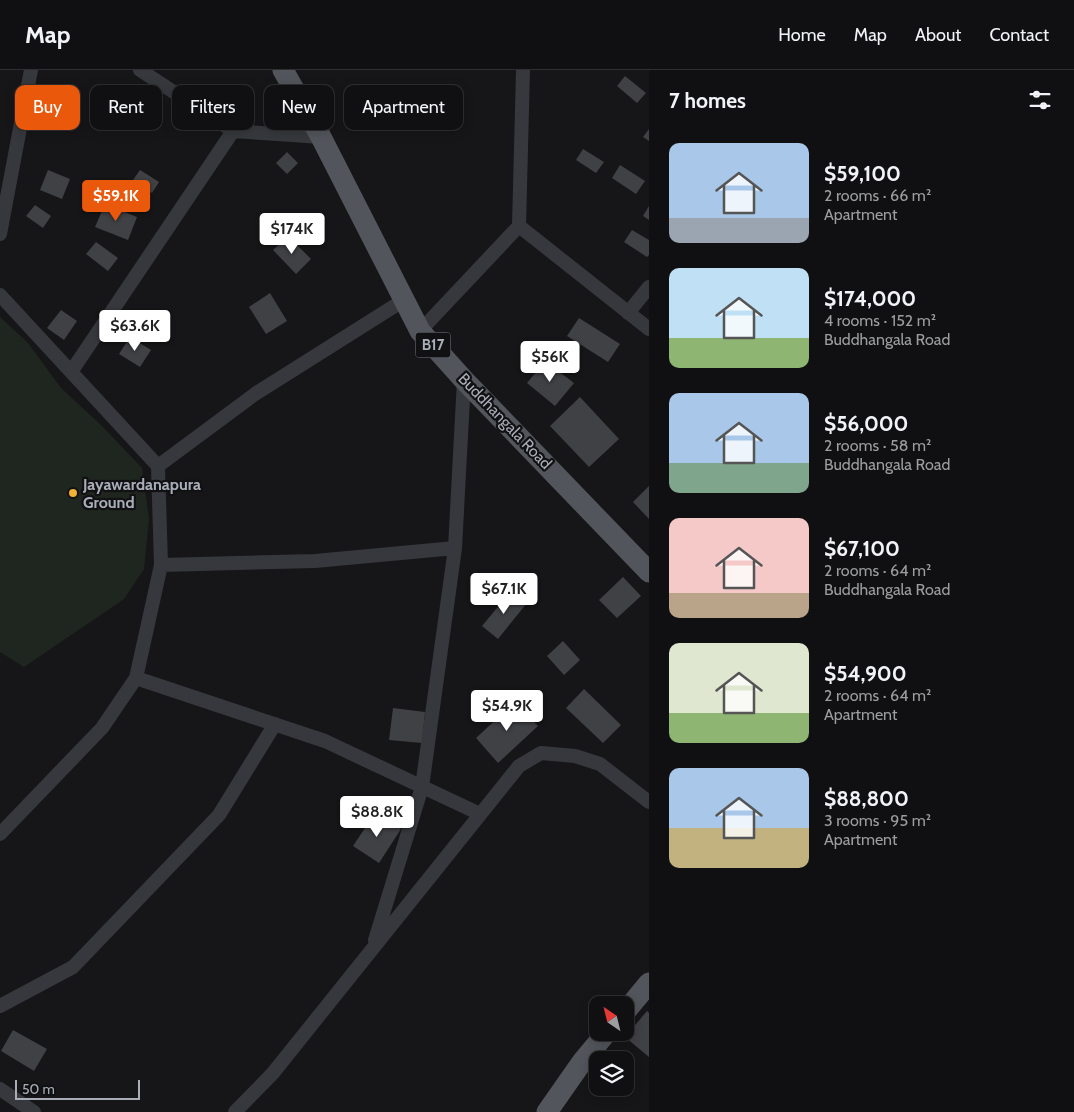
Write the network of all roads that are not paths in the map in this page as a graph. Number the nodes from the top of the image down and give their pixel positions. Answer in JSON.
{"nodes":[{"id":1,"x":31,"y":70,"type":"edge"},
{"id":2,"x":140,"y":70,"type":"edge"},
{"id":3,"x":283,"y":70,"type":"edge"},
{"id":4,"x":523,"y":70,"type":"edge"},
{"id":5,"x":233,"y":131,"type":"junction"},
{"id":6,"x":321,"y":137,"type":"junction"},
{"id":7,"x":519,"y":226,"type":"junction"},
{"id":8,"x":0,"y":234,"type":"edge"},
{"id":9,"x":649,"y":287,"type":"edge"},
{"id":10,"x":0,"y":295,"type":"edge"},
{"id":11,"x":404,"y":300,"type":"junction"},
{"id":12,"x":628,"y":313,"type":"junction"},
{"id":13,"x":649,"y":330,"type":"edge"},
{"id":14,"x":420,"y":331,"type":"junction"},
{"id":15,"x":71,"y":372,"type":"junction"},
{"id":16,"x":464,"y":380,"type":"junction"},
{"id":17,"x":158,"y":466,"type":"junction"},
{"id":18,"x":455,"y":548,"type":"junction"},
{"id":19,"x":161,"y":565,"type":"junction"},
{"id":20,"x":649,"y":572,"type":"edge"},
{"id":21,"x":136,"y":678,"type":"junction"},
{"id":22,"x":275,"y":724,"type":"junction"},
{"id":23,"x":422,"y":787,"type":"junction"},
{"id":24,"x":649,"y":802,"type":"edge"},
{"id":25,"x":480,"y":814,"type":"junction"},
{"id":26,"x":0,"y":834,"type":"edge"},
{"id":27,"x":372,"y":948,"type":"junction"},
{"id":28,"x":649,"y":983,"type":"edge"},
{"id":29,"x":634,"y":1001,"type":"edge"},
{"id":30,"x":0,"y":1006,"type":"edge"},
{"id":31,"x":600,"y":1041,"type":"edge"},
{"id":32,"x":0,"y":1089,"type":"edge"},
{"id":33,"x":34,"y":1112,"type":"edge"},
{"id":34,"x":235,"y":1112,"type":"edge"},
{"id":35,"x":547,"y":1112,"type":"edge"}],
"edges":[{"from":1,"to":8,"type":"street"},
{"from":2,"to":5,"type":"street"},
{"from":3,"to":6,"type":"main road","name":"Buddhangala Road","number":"B17"},
{"from":4,"to":7,"type":"street"},
{"from":5,"to":6,"type":"street"},
{"from":5,"to":15,"type":"street"},
{"from":6,"to":11,"type":"main road","name":"Buddhangala Road","number":"B17"},
{"from":7,"to":12,"type":"street"},
{"from":7,"to":14,"type":"street"},
{"from":9,"to":12,"type":"street"},
{"from":10,"to":15,"type":"street"},
{"from":11,"to":14,"type":"main road","name":"Buddhangala Road","number":"B17"},
{"from":11,"to":17,"type":"street"},
{"from":12,"to":13,"type":"street"},
{"from":14,"to":16,"type":"main road","name":"Buddhangala Road","number":"B17"},
{"from":15,"to":17,"type":"street"},
{"from":16,"to":18,"type":"street"},
{"from":16,"to":20,"type":"main road","name":"Buddhangala Road","number":"B17"},
{"from":17,"to":19,"type":"street"},
{"from":18,"to":19,"type":"street"},
{"from":18,"to":23,"type":"street"},
{"from":19,"to":21,"type":"street"},
{"from":21,"to":22,"type":"street"},
{"from":21,"to":26,"type":"street"},
{"from":22,"to":23,"type":"street"},
{"from":22,"to":30,"type":"street"},
{"from":23,"to":25,"type":"street"},
{"from":23,"to":27,"type":"street"},
{"from":24,"to":25,"type":"street"},
{"from":25,"to":27,"type":"street"},
{"from":27,"to":34,"type":"street"},
{"from":28,"to":29,"type":"main road"},
{"from":31,"to":35,"type":"main road"},
{"from":32,"to":33,"type":"street"}]}
